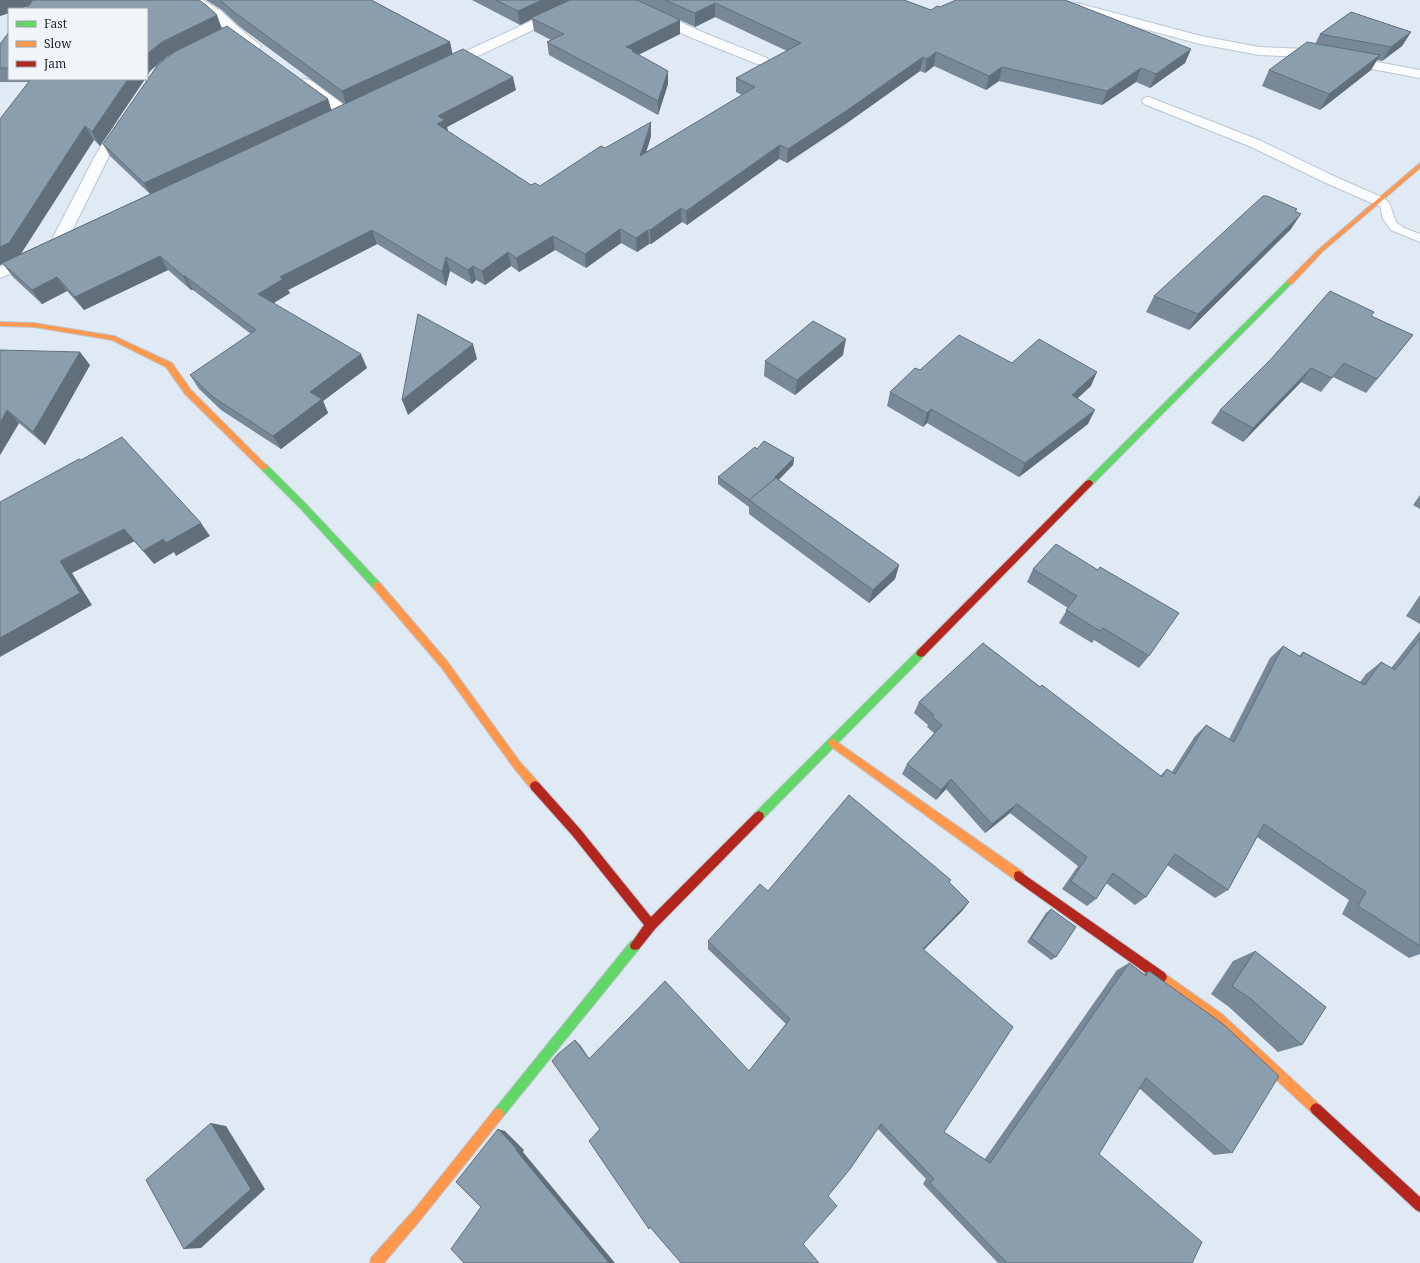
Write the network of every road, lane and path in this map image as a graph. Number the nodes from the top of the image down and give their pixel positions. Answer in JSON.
{"nodes":[{"id":1,"x":194,"y":0,"type":"edge"},
{"id":2,"x":587,"y":0,"type":"edge"},
{"id":3,"x":623,"y":0,"type":"edge"},
{"id":4,"x":1077,"y":7,"type":"edge"},
{"id":5,"x":233,"y":30,"type":"junction"},
{"id":6,"x":220,"y":37,"type":"edge"},
{"id":7,"x":264,"y":54,"type":"edge"},
{"id":8,"x":762,"y":61,"type":"dead end"},
{"id":9,"x":430,"y":72,"type":"edge"},
{"id":10,"x":1420,"y":74,"type":"edge"},
{"id":11,"x":296,"y":76,"type":"edge"},
{"id":12,"x":1149,"y":101,"type":"dead end"},
{"id":13,"x":360,"y":106,"type":"edge"},
{"id":14,"x":346,"y":113,"type":"junction"},
{"id":15,"x":130,"y":114,"type":"edge"},
{"id":16,"x":331,"y":120,"type":"edge"},
{"id":17,"x":1420,"y":165,"type":"edge"},
{"id":18,"x":1379,"y":200,"type":"junction"},
{"id":19,"x":78,"y":237,"type":"edge"},
{"id":20,"x":1420,"y":238,"type":"edge"},
{"id":21,"x":56,"y":247,"type":"junction"},
{"id":22,"x":0,"y":273,"type":"edge"},
{"id":23,"x":0,"y":324,"type":"edge"},
{"id":24,"x":833,"y":743,"type":"junction"},
{"id":25,"x":651,"y":925,"type":"junction"},
{"id":26,"x":1420,"y":1206,"type":"edge"},
{"id":27,"x":376,"y":1263,"type":"edge"}],
"edges":[{"from":1,"to":5,"type":"street"},
{"from":2,"to":9,"type":"street"},
{"from":3,"to":8,"type":"street"},
{"from":4,"to":10,"type":"street"},
{"from":5,"to":6,"type":"street"},
{"from":5,"to":7,"type":"street"},
{"from":11,"to":14,"type":"street"},
{"from":12,"to":18,"type":"street"},
{"from":13,"to":14,"type":"street"},
{"from":14,"to":16,"type":"street"},
{"from":15,"to":21,"type":"street"},
{"from":17,"to":18,"type":"street"},
{"from":18,"to":20,"type":"lane"},
{"from":18,"to":24,"type":"street"},
{"from":19,"to":21,"type":"street"},
{"from":21,"to":22,"type":"street"},
{"from":23,"to":25,"type":"street"},
{"from":24,"to":25,"type":"street"},
{"from":24,"to":26,"type":"street"},
{"from":25,"to":27,"type":"street"}]}
